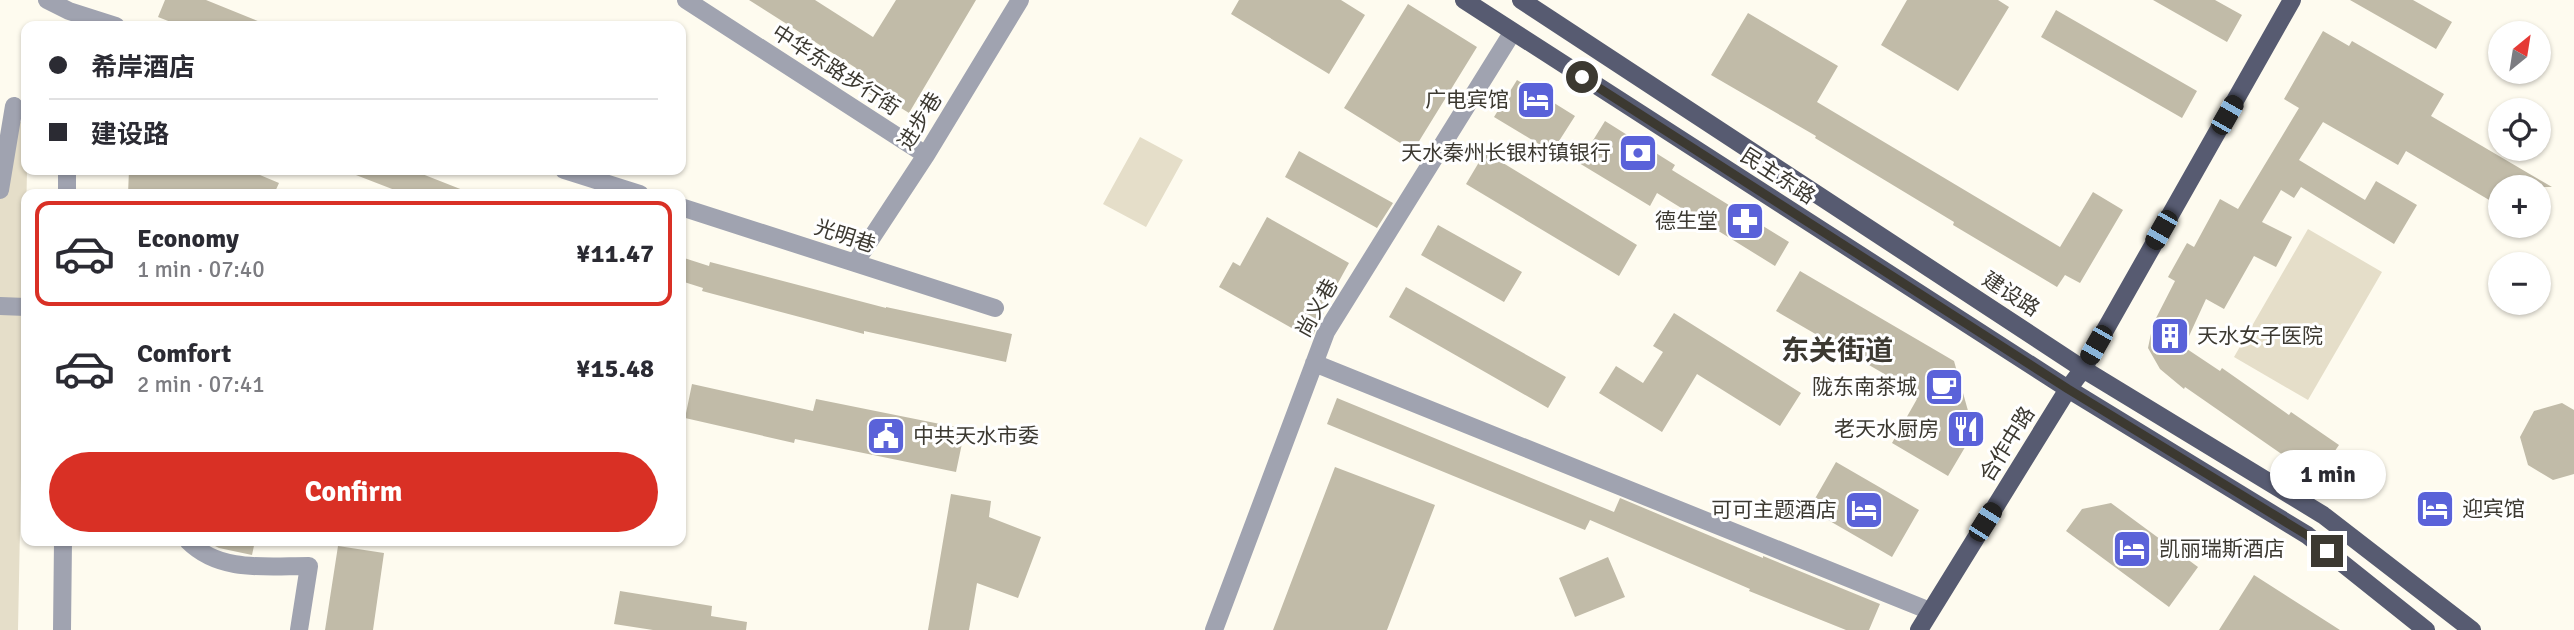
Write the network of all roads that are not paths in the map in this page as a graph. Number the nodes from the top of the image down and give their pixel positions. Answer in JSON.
{"nodes":[{"id":1,"x":47,"y":0,"type":"edge"},
{"id":2,"x":686,"y":0,"type":"edge"},
{"id":3,"x":1020,"y":0,"type":"edge"},
{"id":4,"x":1464,"y":0,"type":"edge"},
{"id":5,"x":1521,"y":0,"type":"edge"},
{"id":6,"x":2292,"y":0,"type":"edge"},
{"id":7,"x":69,"y":12,"type":"edge"},
{"id":8,"x":100,"y":21,"type":"edge"},
{"id":9,"x":1512,"y":33,"type":"junction"},
{"id":10,"x":20,"y":102,"type":"edge"},
{"id":11,"x":0,"y":134,"type":"edge"},
{"id":12,"x":926,"y":155,"type":"junction"},
{"id":13,"x":580,"y":175,"type":"edge"},
{"id":14,"x":624,"y":189,"type":"edge"},
{"id":15,"x":0,"y":190,"type":"edge"},
{"id":16,"x":686,"y":209,"type":"edge"},
{"id":17,"x":855,"y":263,"type":"junction"},
{"id":18,"x":0,"y":306,"type":"edge"},
{"id":19,"x":21,"y":307,"type":"edge"},
{"id":20,"x":995,"y":308,"type":"dead end"},
{"id":21,"x":1314,"y":363,"type":"junction"},
{"id":22,"x":2083,"y":369,"type":"junction"},
{"id":23,"x":2068,"y":389,"type":"junction"},
{"id":24,"x":63,"y":546,"type":"edge"},
{"id":25,"x":194,"y":546,"type":"edge"},
{"id":26,"x":1930,"y":611,"type":"junction"},
{"id":27,"x":62,"y":630,"type":"edge"},
{"id":28,"x":299,"y":630,"type":"edge"},
{"id":29,"x":1214,"y":630,"type":"edge"},
{"id":30,"x":1919,"y":630,"type":"edge"},
{"id":31,"x":2426,"y":630,"type":"edge"},
{"id":32,"x":2472,"y":630,"type":"edge"}],
"edges":[{"from":1,"to":7,"type":"street"},
{"from":2,"to":12,"type":"street","name":"中华东路步行街"},
{"from":3,"to":12,"type":"street","name":"进步巷"},
{"from":4,"to":9,"type":"main road","name":"民主东路"},
{"from":5,"to":22,"type":"main road","name":"建设路"},
{"from":6,"to":22,"type":"main road","name":"合作中路"},
{"from":7,"to":8,"type":"street"},
{"from":9,"to":21,"type":"street","name":"尚义巷"},
{"from":9,"to":23,"type":"main road","name":"民主东路"},
{"from":10,"to":11,"type":"street"},
{"from":10,"to":15,"type":"street"},
{"from":12,"to":17,"type":"street","name":"进步巷"},
{"from":13,"to":14,"type":"street"},
{"from":16,"to":17,"type":"street","name":"光明巷"},
{"from":17,"to":20,"type":"street","name":"光明巷"},
{"from":18,"to":19,"type":"street"},
{"from":21,"to":26,"type":"street"},
{"from":21,"to":29,"type":"street","name":"尚义巷"},
{"from":22,"to":23,"type":"main road","name":"合作中路"},
{"from":22,"to":32,"type":"main road","name":"建设路"},
{"from":23,"to":26,"type":"main road","name":"合作中路"},
{"from":23,"to":31,"type":"main road"},
{"from":24,"to":27,"type":"street"},
{"from":25,"to":28,"type":"street"},
{"from":26,"to":30,"type":"main road","name":"合作中路"}]}
